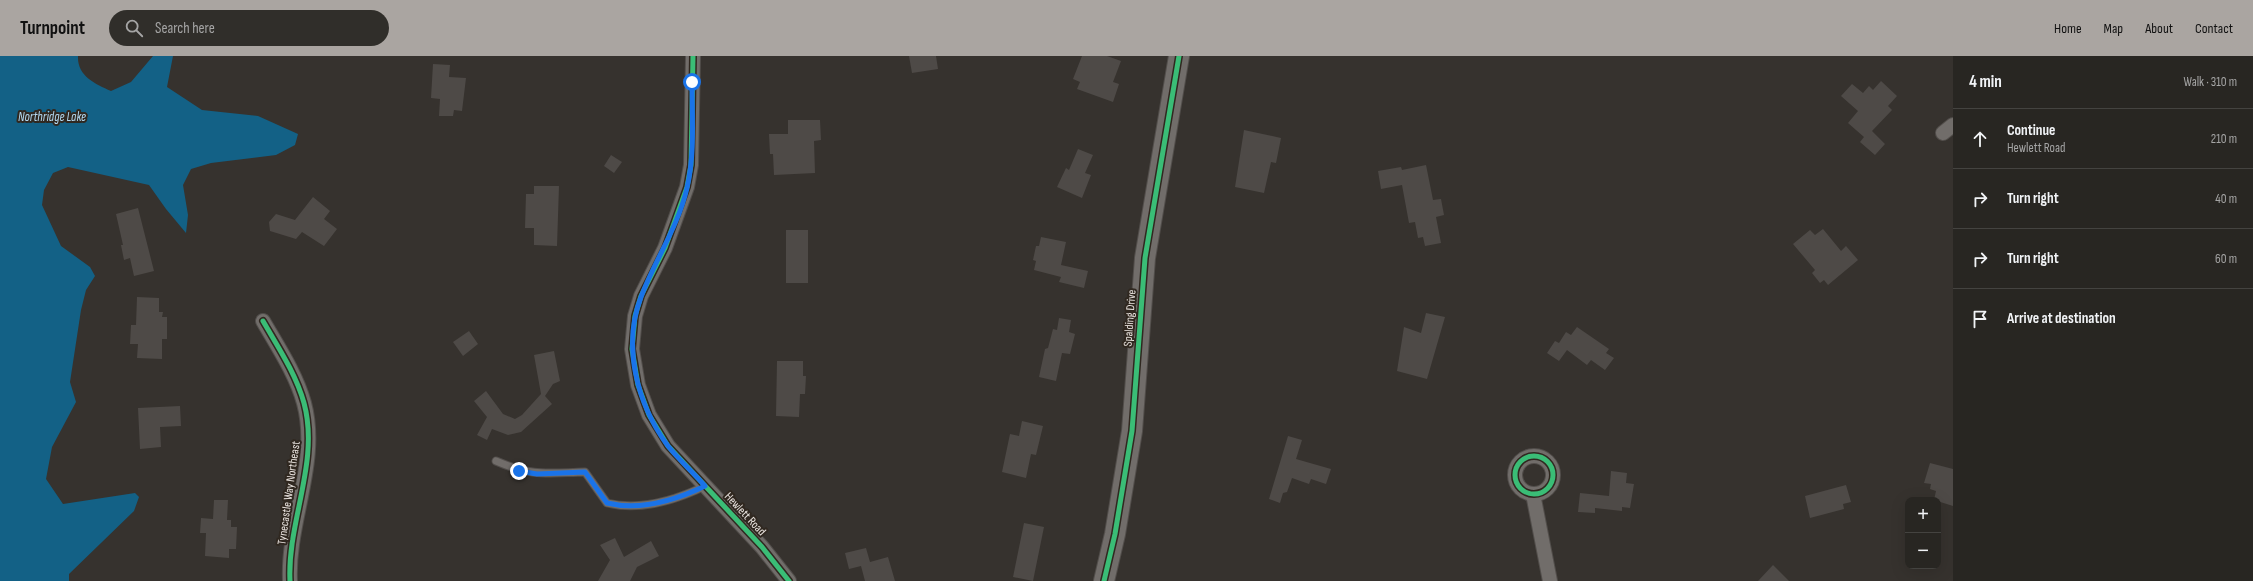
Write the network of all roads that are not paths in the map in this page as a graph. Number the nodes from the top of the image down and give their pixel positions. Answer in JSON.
{"nodes":[{"id":1,"x":693,"y":56,"type":"edge"},
{"id":2,"x":1179,"y":56,"type":"edge"},
{"id":3,"x":264,"y":321,"type":"dead end"},
{"id":4,"x":496,"y":461,"type":"dead end"},
{"id":5,"x":705,"y":486,"type":"junction"},
{"id":6,"x":1533,"y":494,"type":"dead end"},
{"id":7,"x":290,"y":581,"type":"edge"},
{"id":8,"x":789,"y":581,"type":"edge"},
{"id":9,"x":1104,"y":581,"type":"edge"},
{"id":10,"x":1550,"y":581,"type":"edge"}],
"edges":[{"from":1,"to":5,"type":"street","name":"Hewlett Road"},
{"from":2,"to":9,"type":"street","name":"Spalding Drive"},
{"from":3,"to":7,"type":"street","name":"Tynecastle Way Northeast"},
{"from":4,"to":5,"type":"lane"},
{"from":5,"to":8,"type":"street","name":"Hewlett Road"},
{"from":6,"to":10,"type":"street"}]}
